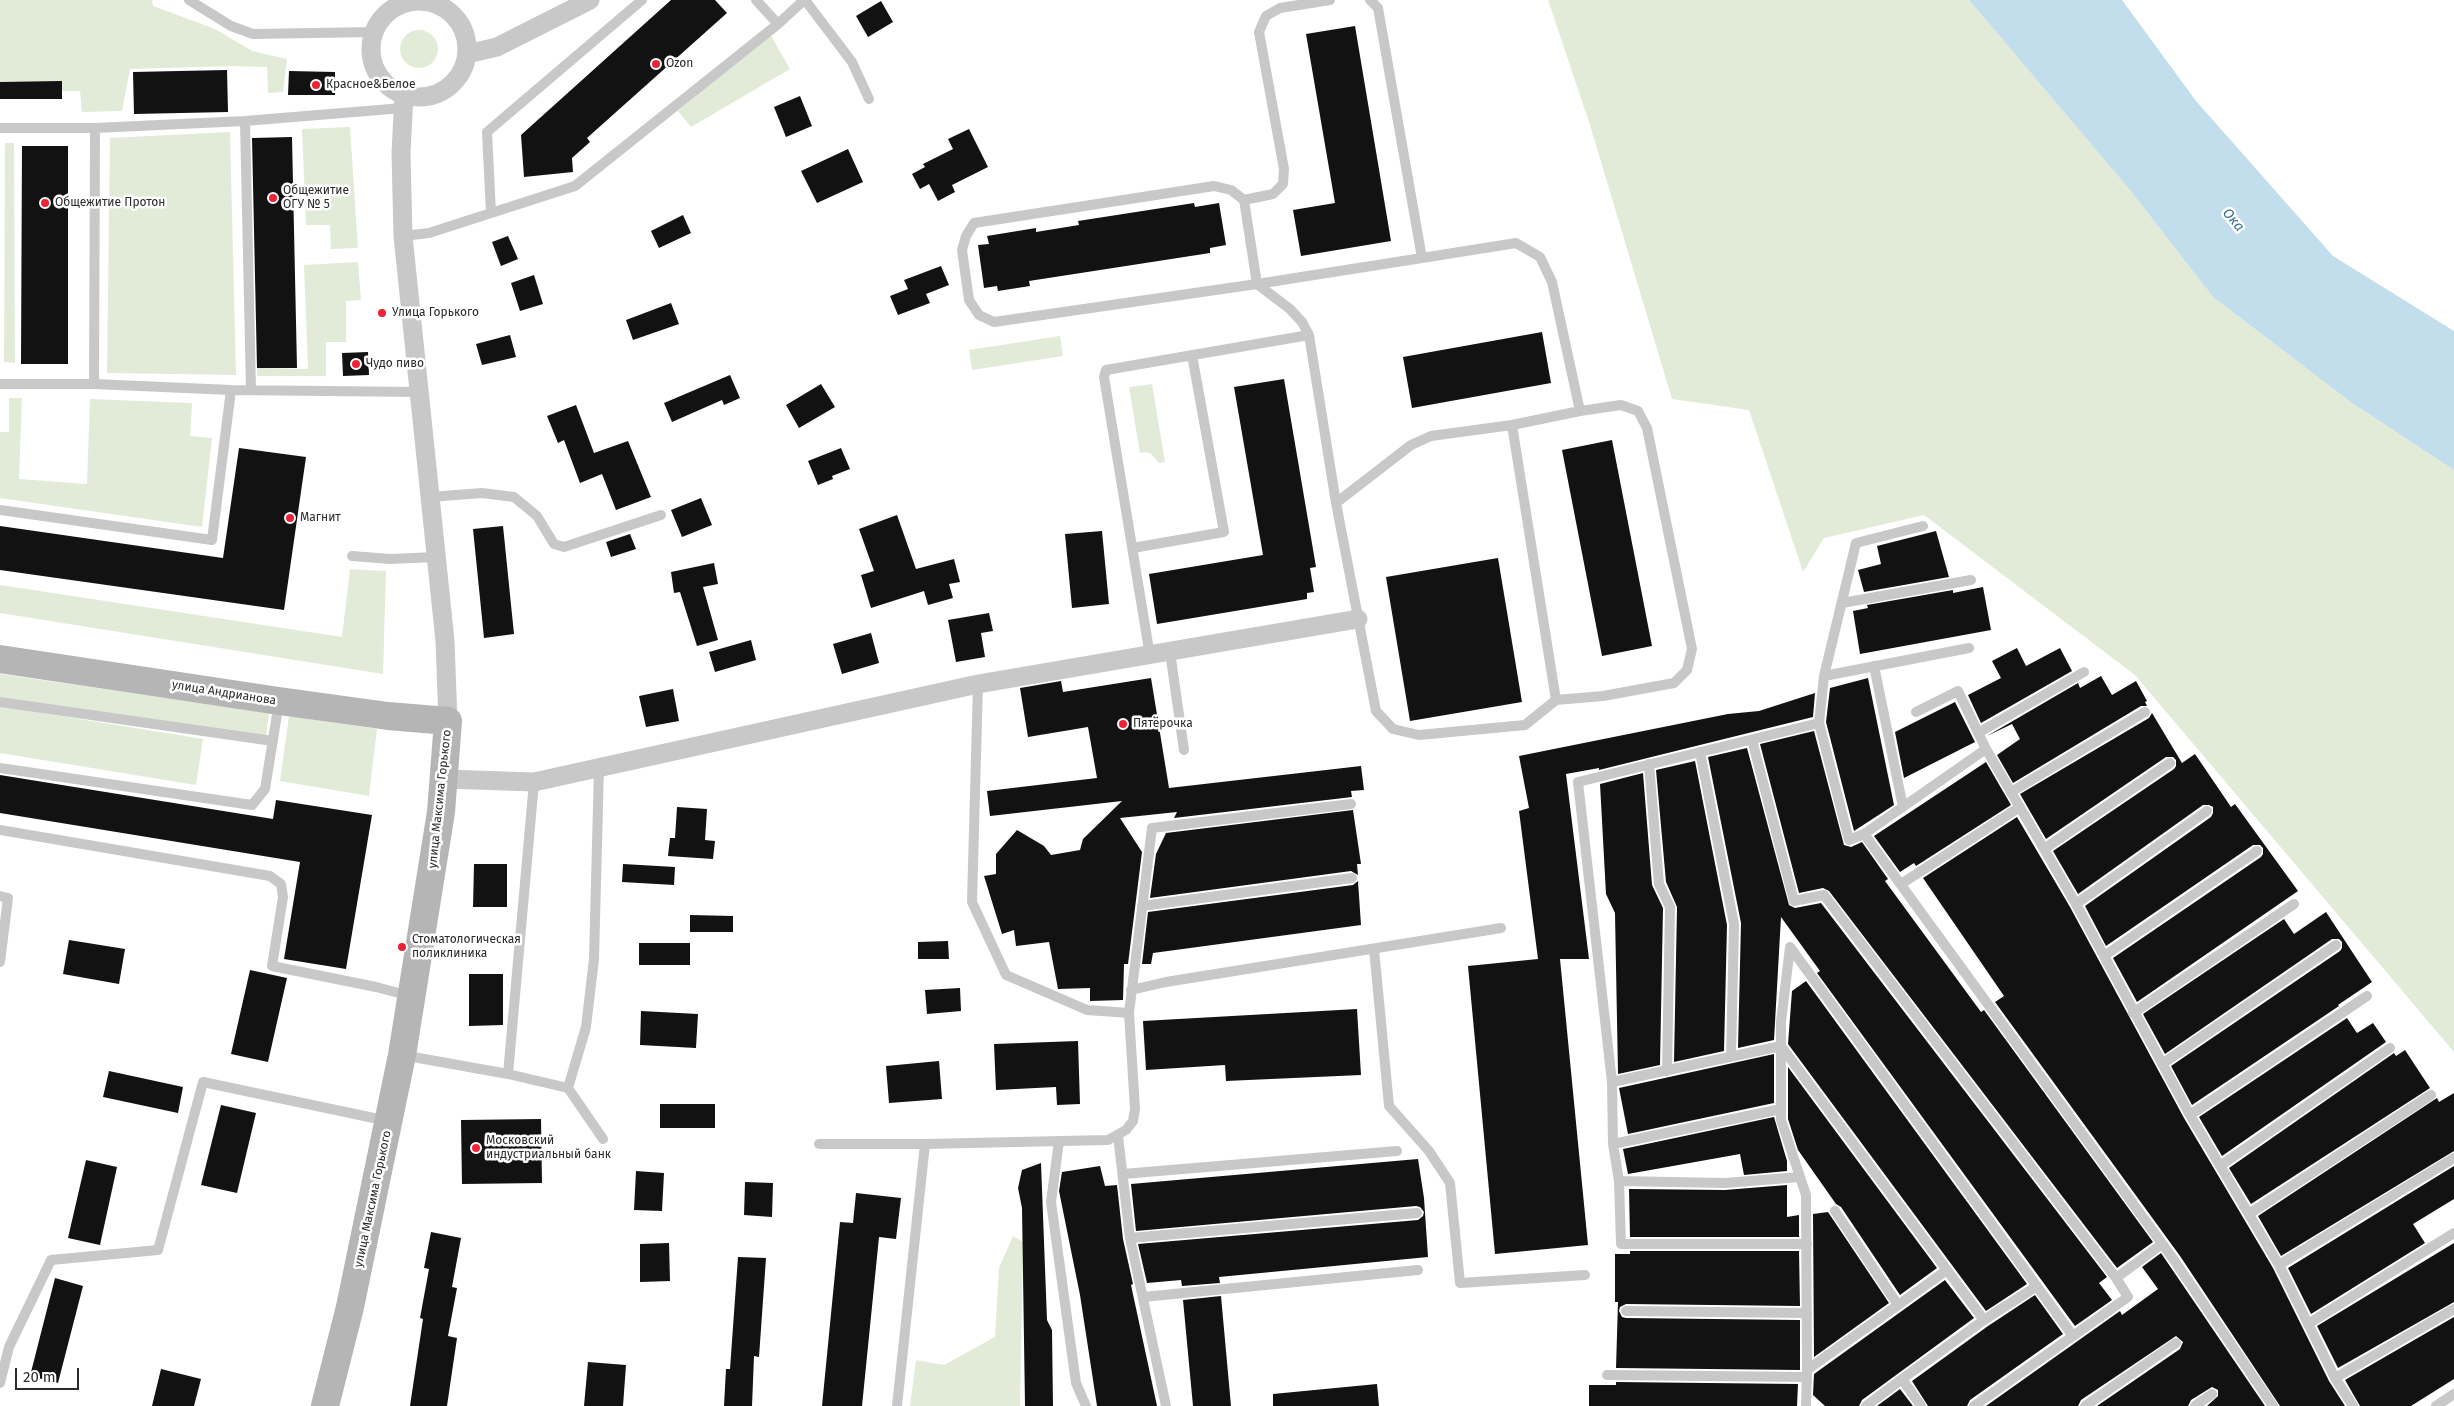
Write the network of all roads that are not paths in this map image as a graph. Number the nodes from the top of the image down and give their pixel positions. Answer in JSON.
{"nodes":[{"id":1,"x":188,"y":0,"type":"edge"},
{"id":2,"x":590,"y":0,"type":"edge"},
{"id":3,"x":642,"y":0,"type":"edge"},
{"id":4,"x":756,"y":0,"type":"edge"},
{"id":5,"x":805,"y":0,"type":"edge"},
{"id":6,"x":1330,"y":0,"type":"edge"},
{"id":7,"x":1370,"y":0,"type":"edge"},
{"id":8,"x":405,"y":1,"type":"edge"},
{"id":9,"x":436,"y":2,"type":"edge"},
{"id":10,"x":778,"y":24,"type":"junction"},
{"id":11,"x":375,"y":32,"type":"junction"},
{"id":12,"x":467,"y":54,"type":"junction"},
{"id":13,"x":869,"y":99,"type":"dead end"},
{"id":14,"x":404,"y":101,"type":"junction"},
{"id":15,"x":245,"y":122,"type":"junction"},
{"id":16,"x":0,"y":128,"type":"edge"},
{"id":17,"x":95,"y":128,"type":"junction"},
{"id":18,"x":1244,"y":200,"type":"junction"},
{"id":19,"x":491,"y":213,"type":"junction"},
{"id":20,"x":403,"y":236,"type":"junction"},
{"id":21,"x":1422,"y":258,"type":"junction"},
{"id":22,"x":1257,"y":284,"type":"junction"},
{"id":23,"x":1309,"y":335,"type":"junction"},
{"id":24,"x":1192,"y":355,"type":"junction"},
{"id":25,"x":0,"y":384,"type":"edge"},
{"id":26,"x":94,"y":384,"type":"junction"},
{"id":27,"x":231,"y":390,"type":"junction"},
{"id":28,"x":251,"y":390,"type":"junction"},
{"id":29,"x":419,"y":392,"type":"junction"},
{"id":30,"x":1580,"y":411,"type":"junction"},
{"id":31,"x":1512,"y":426,"type":"junction"},
{"id":32,"x":430,"y":498,"type":"junction"},
{"id":33,"x":1336,"y":503,"type":"junction"},
{"id":34,"x":0,"y":510,"type":"edge"},
{"id":35,"x":661,"y":516,"type":"dead end"},
{"id":36,"x":1923,"y":526,"type":"dead end"},
{"id":37,"x":1133,"y":548,"type":"junction"},
{"id":38,"x":352,"y":556,"type":"dead end"},
{"id":39,"x":436,"y":557,"type":"junction"},
{"id":40,"x":1971,"y":580,"type":"dead end"},
{"id":41,"x":1842,"y":603,"type":"junction"},
{"id":42,"x":1358,"y":619,"type":"junction"},
{"id":43,"x":1970,"y":648,"type":"dead end"},
{"id":44,"x":1170,"y":652,"type":"junction"},
{"id":45,"x":1150,"y":656,"type":"junction"},
{"id":46,"x":0,"y":659,"type":"edge"},
{"id":47,"x":1874,"y":666,"type":"junction"},
{"id":48,"x":2084,"y":672,"type":"dead end"},
{"id":49,"x":1824,"y":676,"type":"junction"},
{"id":50,"x":978,"y":684,"type":"junction"},
{"id":51,"x":1556,"y":700,"type":"junction"},
{"id":52,"x":279,"y":701,"type":"junction"},
{"id":53,"x":0,"y":702,"type":"edge"},
{"id":54,"x":1916,"y":712,"type":"dead end"},
{"id":55,"x":2145,"y":712,"type":"dead end"},
{"id":56,"x":448,"y":721,"type":"junction"},
{"id":57,"x":1819,"y":724,"type":"junction"},
{"id":58,"x":1978,"y":733,"type":"junction"},
{"id":59,"x":1752,"y":740,"type":"junction"},
{"id":60,"x":273,"y":741,"type":"junction"},
{"id":61,"x":1986,"y":749,"type":"junction"},
{"id":62,"x":1184,"y":750,"type":"dead end"},
{"id":63,"x":1700,"y":752,"type":"junction"},
{"id":64,"x":2170,"y":763,"type":"dead end"},
{"id":65,"x":1650,"y":764,"type":"junction"},
{"id":66,"x":0,"y":768,"type":"edge"},
{"id":67,"x":599,"y":768,"type":"junction"},
{"id":68,"x":444,"y":779,"type":"junction"},
{"id":69,"x":534,"y":782,"type":"junction"},
{"id":70,"x":2011,"y":792,"type":"junction"},
{"id":71,"x":1350,"y":804,"type":"dead end"},
{"id":72,"x":1903,"y":807,"type":"junction"},
{"id":73,"x":2020,"y":807,"type":"junction"},
{"id":74,"x":2207,"y":811,"type":"dead end"},
{"id":75,"x":0,"y":830,"type":"edge"},
{"id":76,"x":1864,"y":834,"type":"junction"},
{"id":77,"x":2044,"y":849,"type":"junction"},
{"id":78,"x":2257,"y":850,"type":"dead end"},
{"id":79,"x":1352,"y":878,"type":"dead end"},
{"id":80,"x":1901,"y":884,"type":"junction"},
{"id":81,"x":0,"y":896,"type":"edge"},
{"id":82,"x":2076,"y":904,"type":"junction"},
{"id":83,"x":2294,"y":904,"type":"dead end"},
{"id":84,"x":1142,"y":906,"type":"junction"},
{"id":85,"x":1501,"y":928,"type":"dead end"},
{"id":86,"x":2336,"y":945,"type":"dead end"},
{"id":87,"x":1374,"y":949,"type":"junction"},
{"id":88,"x":2104,"y":956,"type":"junction"},
{"id":89,"x":0,"y":962,"type":"edge"},
{"id":90,"x":1132,"y":990,"type":"junction"},
{"id":91,"x":2367,"y":996,"type":"dead end"},
{"id":92,"x":412,"y":997,"type":"junction"},
{"id":93,"x":1129,"y":1013,"type":"junction"},
{"id":94,"x":2133,"y":1013,"type":"junction"},
{"id":95,"x":1781,"y":1046,"type":"junction"},
{"id":96,"x":2390,"y":1048,"type":"dead end"},
{"id":97,"x":402,"y":1055,"type":"junction"},
{"id":98,"x":1731,"y":1057,"type":"junction"},
{"id":99,"x":2162,"y":1064,"type":"junction"},
{"id":100,"x":1667,"y":1070,"type":"junction"},
{"id":101,"x":508,"y":1074,"type":"junction"},
{"id":102,"x":1612,"y":1082,"type":"junction"},
{"id":103,"x":568,"y":1088,"type":"junction"},
{"id":104,"x":2431,"y":1094,"type":"dead end"},
{"id":105,"x":1781,"y":1109,"type":"junction"},
{"id":106,"x":2190,"y":1115,"type":"junction"},
{"id":107,"x":389,"y":1121,"type":"junction"},
{"id":108,"x":1118,"y":1136,"type":"junction"},
{"id":109,"x":603,"y":1139,"type":"dead end"},
{"id":110,"x":1059,"y":1142,"type":"junction"},
{"id":111,"x":819,"y":1144,"type":"dead end"},
{"id":112,"x":925,"y":1144,"type":"junction"},
{"id":113,"x":1613,"y":1144,"type":"junction"},
{"id":114,"x":1397,"y":1151,"type":"dead end"},
{"id":115,"x":2454,"y":1158,"type":"edge"},
{"id":116,"x":2220,"y":1166,"type":"junction"},
{"id":117,"x":1122,"y":1174,"type":"junction"},
{"id":118,"x":1800,"y":1177,"type":"junction"},
{"id":119,"x":1619,"y":1181,"type":"junction"},
{"id":120,"x":1835,"y":1211,"type":"dead end"},
{"id":121,"x":1417,"y":1213,"type":"dead end"},
{"id":122,"x":2249,"y":1214,"type":"junction"},
{"id":123,"x":2454,"y":1233,"type":"edge"},
{"id":124,"x":1130,"y":1238,"type":"junction"},
{"id":125,"x":1807,"y":1244,"type":"junction"},
{"id":126,"x":2162,"y":1244,"type":"junction"},
{"id":127,"x":2279,"y":1265,"type":"junction"},
{"id":128,"x":1418,"y":1270,"type":"dead end"},
{"id":129,"x":1947,"y":1270,"type":"junction"},
{"id":130,"x":1585,"y":1275,"type":"dead end"},
{"id":131,"x":2116,"y":1278,"type":"junction"},
{"id":132,"x":2037,"y":1286,"type":"junction"},
{"id":133,"x":1143,"y":1297,"type":"junction"},
{"id":134,"x":1898,"y":1305,"type":"junction"},
{"id":135,"x":2454,"y":1309,"type":"edge"},
{"id":136,"x":1626,"y":1311,"type":"dead end"},
{"id":137,"x":1807,"y":1313,"type":"junction"},
{"id":138,"x":1984,"y":1320,"type":"junction"},
{"id":139,"x":2308,"y":1324,"type":"junction"},
{"id":140,"x":2074,"y":1336,"type":"junction"},
{"id":141,"x":2176,"y":1343,"type":"dead end"},
{"id":142,"x":5,"y":1345,"type":"edge"},
{"id":143,"x":1807,"y":1373,"type":"junction"},
{"id":144,"x":1607,"y":1375,"type":"dead end"},
{"id":145,"x":2335,"y":1378,"type":"junction"},
{"id":146,"x":1902,"y":1380,"type":"junction"},
{"id":147,"x":0,"y":1383,"type":"edge"},
{"id":148,"x":2212,"y":1394,"type":"dead end"},
{"id":149,"x":2454,"y":1394,"type":"edge"},
{"id":150,"x":329,"y":1405,"type":"edge"},
{"id":151,"x":897,"y":1406,"type":"edge"},
{"id":152,"x":1086,"y":1406,"type":"edge"},
{"id":153,"x":1166,"y":1406,"type":"edge"},
{"id":154,"x":1806,"y":1406,"type":"edge"},
{"id":155,"x":1866,"y":1406,"type":"edge"},
{"id":156,"x":1921,"y":1406,"type":"edge"},
{"id":157,"x":1974,"y":1406,"type":"edge"},
{"id":158,"x":2085,"y":1406,"type":"edge"},
{"id":159,"x":2196,"y":1406,"type":"edge"},
{"id":160,"x":2273,"y":1406,"type":"edge"},
{"id":161,"x":2353,"y":1406,"type":"edge"},
{"id":162,"x":2436,"y":1406,"type":"edge"}],
"edges":[{"from":1,"to":11,"type":"lane"},
{"from":2,"to":12,"type":"street"},
{"from":3,"to":19,"type":"lane"},
{"from":4,"to":10,"type":"lane"},
{"from":5,"to":10,"type":"lane"},
{"from":5,"to":13,"type":"lane"},
{"from":6,"to":18,"type":"lane"},
{"from":7,"to":21,"type":"lane"},
{"from":8,"to":9,"type":"street"},
{"from":8,"to":11,"type":"street"},
{"from":9,"to":12,"type":"street"},
{"from":10,"to":19,"type":"lane"},
{"from":11,"to":14,"type":"street"},
{"from":12,"to":14,"type":"street"},
{"from":14,"to":15,"type":"lane"},
{"from":14,"to":20,"type":"street","name":"улица Максима Горького"},
{"from":15,"to":17,"type":"lane"},
{"from":15,"to":28,"type":"lane"},
{"from":16,"to":17,"type":"lane"},
{"from":17,"to":26,"type":"lane"},
{"from":18,"to":22,"type":"lane"},
{"from":18,"to":22,"type":"lane"},
{"from":19,"to":20,"type":"lane"},
{"from":20,"to":29,"type":"street","name":"улица Максима Горького"},
{"from":21,"to":22,"type":"lane"},
{"from":21,"to":30,"type":"lane"},
{"from":22,"to":23,"type":"lane"},
{"from":23,"to":24,"type":"lane"},
{"from":23,"to":33,"type":"lane"},
{"from":24,"to":37,"type":"lane"},
{"from":24,"to":37,"type":"lane"},
{"from":25,"to":26,"type":"lane"},
{"from":26,"to":27,"type":"lane"},
{"from":27,"to":28,"type":"lane"},
{"from":27,"to":34,"type":"lane"},
{"from":28,"to":29,"type":"lane"},
{"from":29,"to":32,"type":"street","name":"улица Максима Горького"},
{"from":30,"to":31,"type":"lane"},
{"from":30,"to":51,"type":"lane"},
{"from":31,"to":33,"type":"lane"},
{"from":31,"to":51,"type":"lane"},
{"from":32,"to":35,"type":"lane"},
{"from":32,"to":39,"type":"street","name":"улица Максима Горького"},
{"from":33,"to":42,"type":"lane"},
{"from":36,"to":41,"type":"lane"},
{"from":37,"to":45,"type":"lane"},
{"from":38,"to":39,"type":"lane"},
{"from":39,"to":56,"type":"street","name":"улица Максима Горького"},
{"from":40,"to":41,"type":"lane"},
{"from":41,"to":49,"type":"lane"},
{"from":42,"to":44,"type":"street"},
{"from":42,"to":51,"type":"lane"},
{"from":43,"to":47,"type":"lane"},
{"from":44,"to":45,"type":"street"},
{"from":44,"to":62,"type":"lane"},
{"from":45,"to":50,"type":"street"},
{"from":46,"to":52,"type":"street","name":"улица Андрианова"},
{"from":47,"to":49,"type":"lane"},
{"from":47,"to":72,"type":"lane"},
{"from":48,"to":58,"type":"lane"},
{"from":49,"to":57,"type":"lane"},
{"from":50,"to":67,"type":"street"},
{"from":50,"to":93,"type":"lane"},
{"from":52,"to":56,"type":"street","name":"улица Андрианова"},
{"from":52,"to":60,"type":"lane"},
{"from":53,"to":60,"type":"lane"},
{"from":54,"to":58,"type":"lane"},
{"from":55,"to":70,"type":"lane"},
{"from":56,"to":68,"type":"street","name":"улица Максима Горького"},
{"from":57,"to":59,"type":"lane"},
{"from":57,"to":76,"type":"lane"},
{"from":58,"to":61,"type":"lane"},
{"from":59,"to":63,"type":"lane"},
{"from":59,"to":131,"type":"lane"},
{"from":60,"to":66,"type":"lane"},
{"from":61,"to":70,"type":"lane"},
{"from":61,"to":72,"type":"lane"},
{"from":63,"to":65,"type":"lane"},
{"from":63,"to":98,"type":"lane"},
{"from":64,"to":77,"type":"lane"},
{"from":65,"to":100,"type":"lane"},
{"from":65,"to":102,"type":"lane"},
{"from":67,"to":69,"type":"street"},
{"from":67,"to":103,"type":"lane"},
{"from":68,"to":69,"type":"street"},
{"from":68,"to":92,"type":"street","name":"улица Максима Горького"},
{"from":69,"to":101,"type":"lane"},
{"from":70,"to":73,"type":"lane"},
{"from":71,"to":84,"type":"lane"},
{"from":72,"to":76,"type":"lane"},
{"from":73,"to":77,"type":"lane"},
{"from":73,"to":80,"type":"lane"},
{"from":74,"to":82,"type":"lane"},
{"from":75,"to":92,"type":"lane"},
{"from":76,"to":80,"type":"lane"},
{"from":77,"to":82,"type":"lane"},
{"from":78,"to":88,"type":"lane"},
{"from":79,"to":84,"type":"lane"},
{"from":80,"to":126,"type":"lane"},
{"from":81,"to":89,"type":"lane"},
{"from":82,"to":88,"type":"lane"},
{"from":83,"to":94,"type":"lane"},
{"from":84,"to":90,"type":"lane"},
{"from":85,"to":87,"type":"lane"},
{"from":86,"to":99,"type":"lane"},
{"from":87,"to":90,"type":"lane"},
{"from":87,"to":130,"type":"lane"},
{"from":88,"to":94,"type":"lane"},
{"from":90,"to":93,"type":"lane"},
{"from":91,"to":106,"type":"lane"},
{"from":92,"to":97,"type":"street","name":"улица Максима Горького"},
{"from":93,"to":108,"type":"lane"},
{"from":94,"to":99,"type":"lane"},
{"from":95,"to":98,"type":"lane"},
{"from":95,"to":105,"type":"lane"},
{"from":95,"to":129,"type":"lane"},
{"from":95,"to":132,"type":"lane"},
{"from":96,"to":116,"type":"lane"},
{"from":97,"to":101,"type":"lane"},
{"from":97,"to":107,"type":"street","name":"улица Максима Горького"},
{"from":98,"to":100,"type":"lane"},
{"from":99,"to":106,"type":"lane"},
{"from":100,"to":102,"type":"lane"},
{"from":101,"to":103,"type":"lane"},
{"from":102,"to":113,"type":"lane"},
{"from":103,"to":109,"type":"lane"},
{"from":104,"to":122,"type":"lane"},
{"from":105,"to":113,"type":"lane"},
{"from":105,"to":118,"type":"lane"},
{"from":106,"to":116,"type":"lane"},
{"from":107,"to":142,"type":"lane"},
{"from":107,"to":150,"type":"street","name":"улица Максима Горького"},
{"from":108,"to":110,"type":"lane"},
{"from":108,"to":117,"type":"lane"},
{"from":110,"to":112,"type":"lane"},
{"from":110,"to":152,"type":"lane"},
{"from":111,"to":112,"type":"lane"},
{"from":112,"to":151,"type":"lane"},
{"from":113,"to":119,"type":"lane"},
{"from":114,"to":117,"type":"lane"},
{"from":115,"to":127,"type":"lane"},
{"from":116,"to":122,"type":"lane"},
{"from":117,"to":124,"type":"lane"},
{"from":118,"to":119,"type":"lane"},
{"from":118,"to":125,"type":"lane"},
{"from":119,"to":125,"type":"lane"},
{"from":120,"to":134,"type":"lane"},
{"from":121,"to":124,"type":"lane"},
{"from":122,"to":127,"type":"lane"},
{"from":123,"to":139,"type":"lane"},
{"from":124,"to":133,"type":"lane"},
{"from":125,"to":137,"type":"lane"},
{"from":126,"to":131,"type":"lane"},
{"from":126,"to":160,"type":"lane"},
{"from":127,"to":139,"type":"lane"},
{"from":128,"to":133,"type":"lane"},
{"from":129,"to":134,"type":"lane"},
{"from":129,"to":138,"type":"lane"},
{"from":131,"to":140,"type":"lane"},
{"from":132,"to":138,"type":"lane"},
{"from":132,"to":140,"type":"lane"},
{"from":133,"to":153,"type":"lane"},
{"from":134,"to":143,"type":"lane"},
{"from":135,"to":145,"type":"lane"},
{"from":136,"to":137,"type":"lane"},
{"from":137,"to":143,"type":"lane"},
{"from":138,"to":146,"type":"lane"},
{"from":139,"to":145,"type":"lane"},
{"from":140,"to":157,"type":"lane"},
{"from":141,"to":158,"type":"lane"},
{"from":142,"to":147,"type":"lane"},
{"from":143,"to":144,"type":"lane"},
{"from":143,"to":154,"type":"lane"},
{"from":145,"to":161,"type":"lane"},
{"from":146,"to":155,"type":"lane"},
{"from":146,"to":156,"type":"lane"},
{"from":148,"to":159,"type":"lane"},
{"from":149,"to":162,"type":"lane"}]}
